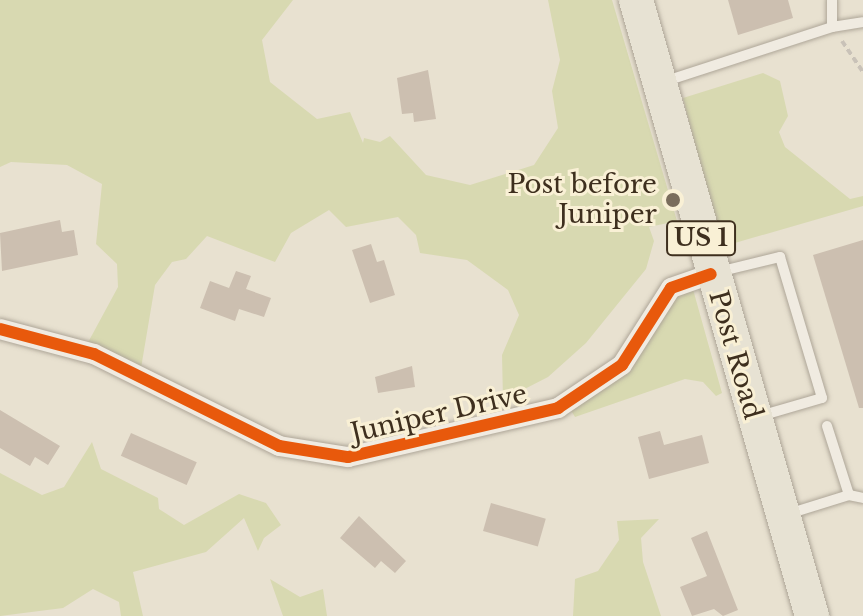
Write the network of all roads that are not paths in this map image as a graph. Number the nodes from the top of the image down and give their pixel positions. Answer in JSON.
{"nodes":[{"id":1,"x":636,"y":0,"type":"edge"},
{"id":2,"x":832,"y":0,"type":"edge"},
{"id":3,"x":863,"y":22,"type":"edge"},
{"id":4,"x":832,"y":27,"type":"junction"},
{"id":5,"x":659,"y":83,"type":"junction"},
{"id":6,"x":711,"y":274,"type":"junction"},
{"id":7,"x":0,"y":329,"type":"edge"},
{"id":8,"x":754,"y":418,"type":"junction"},
{"id":9,"x":827,"y":426,"type":"dead end"},
{"id":10,"x":849,"y":495,"type":"junction"},
{"id":11,"x":863,"y":498,"type":"edge"},
{"id":12,"x":783,"y":515,"type":"junction"},
{"id":13,"x":801,"y":578,"type":"junction"},
{"id":14,"x":812,"y":616,"type":"edge"},
{"id":15,"x":822,"y":616,"type":"edge"}],
"edges":[{"from":1,"to":5,"type":"main road","name":"Post Road","number":"US 1"},
{"from":2,"to":4,"type":"lane"},
{"from":3,"to":4,"type":"lane"},
{"from":4,"to":5,"type":"lane"},
{"from":5,"to":6,"type":"main road","name":"Post Road","number":"US 1"},
{"from":6,"to":7,"type":"street","name":"Juniper Drive"},
{"from":6,"to":8,"type":"main road","name":"Post Road","number":"US 1"},
{"from":6,"to":8,"type":"lane"},
{"from":8,"to":12,"type":"main road","name":"Post Road","number":"US 1"},
{"from":9,"to":10,"type":"lane"},
{"from":10,"to":11,"type":"lane"},
{"from":10,"to":12,"type":"lane"},
{"from":12,"to":13,"type":"main road","name":"Post Road","number":"US 1"},
{"from":13,"to":14,"type":"main road","name":"Post Road","number":"US 1"},
{"from":13,"to":15,"type":"main road"}]}
